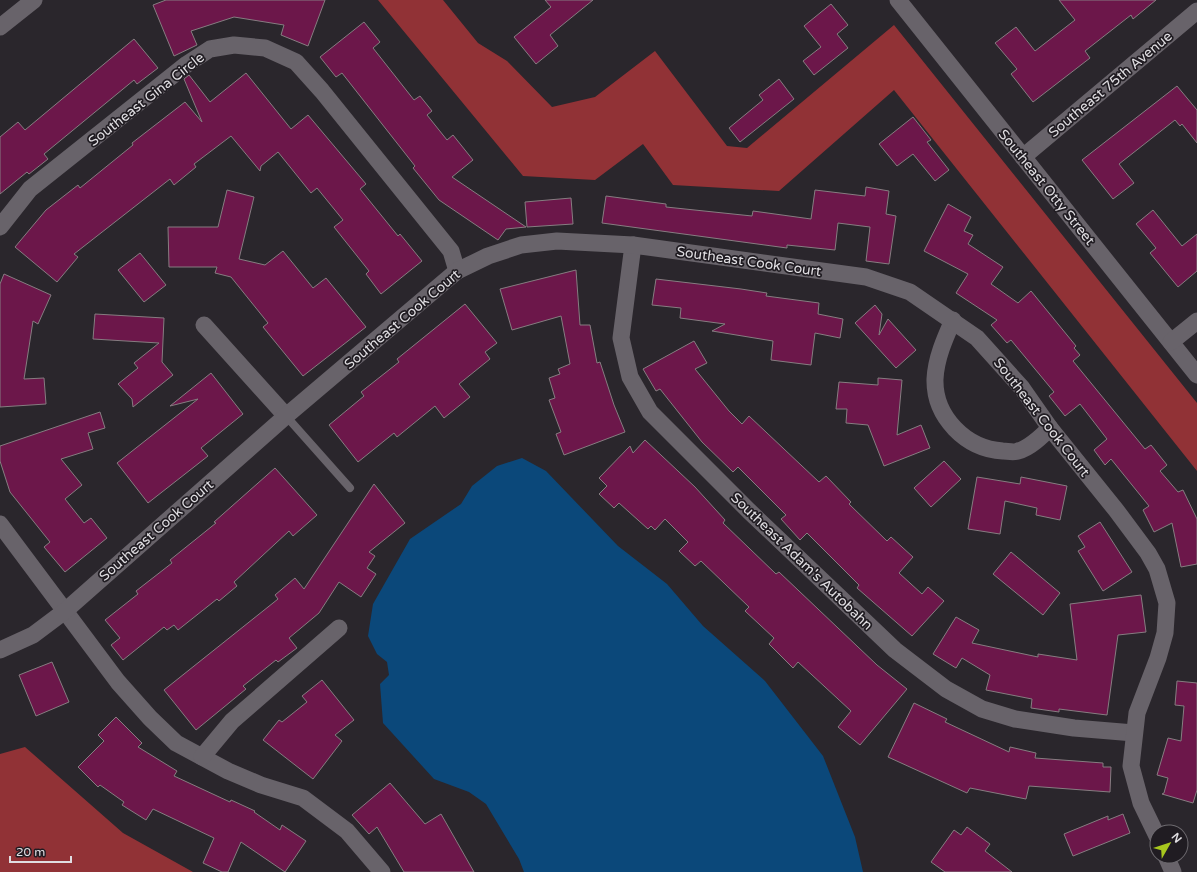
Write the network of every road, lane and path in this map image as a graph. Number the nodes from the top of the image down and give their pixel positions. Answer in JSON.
{"nodes":[{"id":1,"x":34,"y":0,"type":"edge"},
{"id":2,"x":898,"y":0,"type":"edge"},
{"id":3,"x":1197,"y":11,"type":"edge"},
{"id":4,"x":0,"y":27,"type":"edge"},
{"id":5,"x":1023,"y":157,"type":"junction"},
{"id":6,"x":0,"y":228,"type":"edge"},
{"id":7,"x":633,"y":245,"type":"junction"},
{"id":8,"x":457,"y":271,"type":"junction"},
{"id":9,"x":952,"y":320,"type":"junction"},
{"id":10,"x":1197,"y":321,"type":"edge"},
{"id":11,"x":204,"y":325,"type":"dead end"},
{"id":12,"x":1171,"y":342,"type":"junction"},
{"id":13,"x":1197,"y":375,"type":"edge"},
{"id":14,"x":286,"y":416,"type":"junction"},
{"id":15,"x":1050,"y":428,"type":"junction"},
{"id":16,"x":350,"y":488,"type":"dead end"},
{"id":17,"x":0,"y":524,"type":"edge"},
{"id":18,"x":65,"y":611,"type":"junction"},
{"id":19,"x":340,"y":628,"type":"dead end"},
{"id":20,"x":0,"y":650,"type":"edge"},
{"id":21,"x":1134,"y":733,"type":"junction"},
{"id":22,"x":202,"y":757,"type":"junction"},
{"id":23,"x":1151,"y":824,"type":"edge"},
{"id":24,"x":382,"y":872,"type":"edge"}],
"edges":[{"from":1,"to":4,"type":"street"},
{"from":2,"to":5,"type":"street","name":"Southeast Otty Street"},
{"from":3,"to":5,"type":"street","name":"Southeast 75th Avenue"},
{"from":5,"to":12,"type":"street","name":"Southeast Otty Street"},
{"from":6,"to":8,"type":"street","name":"Southeast Gina Circle"},
{"from":7,"to":8,"type":"street","name":"Southeast Cook Court"},
{"from":7,"to":9,"type":"street","name":"Southeast Cook Court"},
{"from":7,"to":21,"type":"street","name":"Southeast Adam's Autobahn"},
{"from":8,"to":14,"type":"street","name":"Southeast Cook Court"},
{"from":9,"to":15,"type":"street","name":"Southeast Cook Court"},
{"from":9,"to":15,"type":"street"},
{"from":10,"to":12,"type":"street"},
{"from":11,"to":14,"type":"street"},
{"from":12,"to":13,"type":"street","name":"Southeast Otty Street"},
{"from":14,"to":16,"type":"lane"},
{"from":14,"to":18,"type":"street","name":"Southeast Cook Court"},
{"from":15,"to":21,"type":"street","name":"Southeast Cook Court"},
{"from":17,"to":18,"type":"street"},
{"from":18,"to":20,"type":"street","name":"Southeast Cook Court"},
{"from":18,"to":22,"type":"street"},
{"from":19,"to":22,"type":"street"},
{"from":21,"to":23,"type":"street","name":"Southeast Cook Court"},
{"from":22,"to":24,"type":"street"}]}
